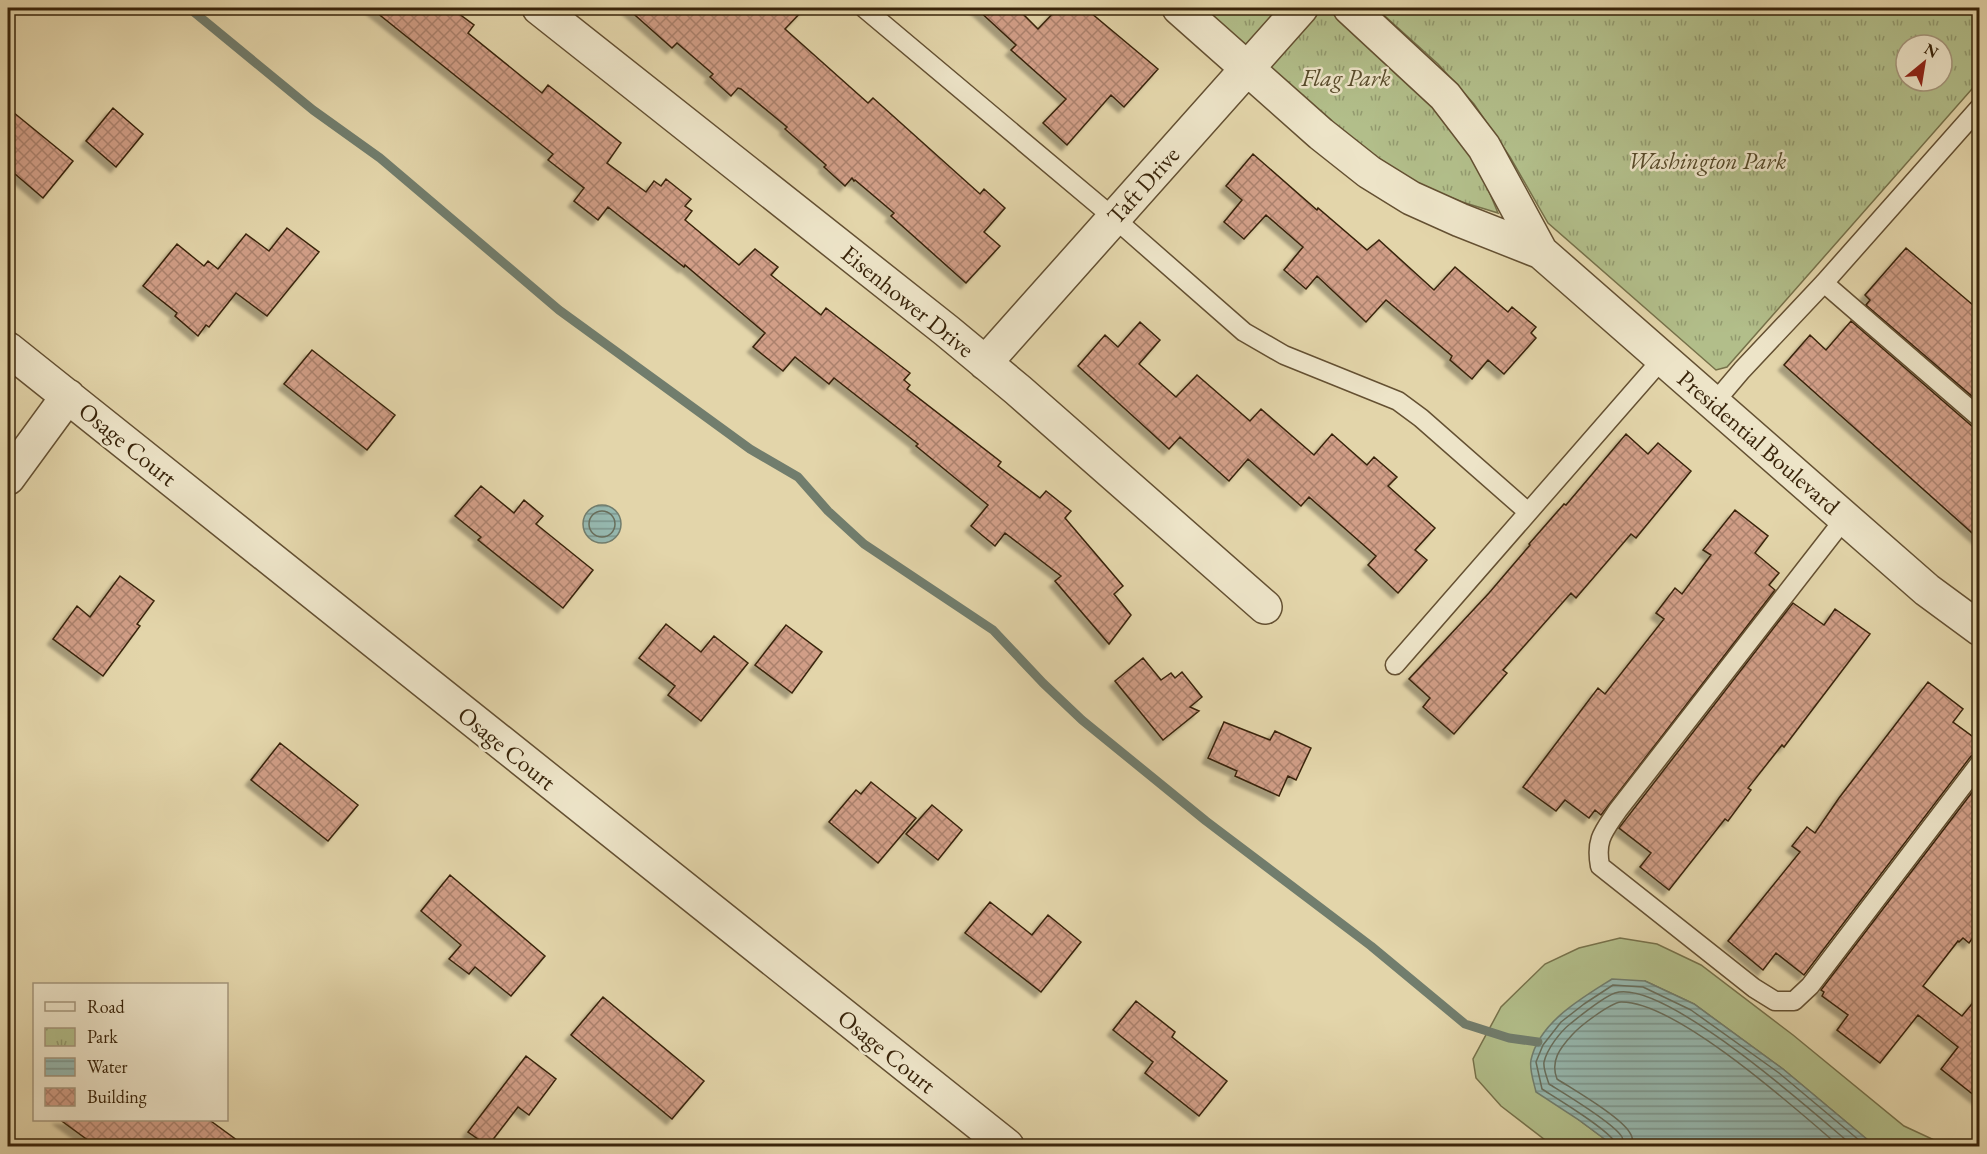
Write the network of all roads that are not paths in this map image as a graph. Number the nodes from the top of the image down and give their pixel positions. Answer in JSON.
{"nodes":[{"id":1,"x":539,"y":8,"type":"edge"},
{"id":2,"x":864,"y":8,"type":"edge"},
{"id":3,"x":1179,"y":8,"type":"edge"},
{"id":4,"x":1301,"y":8,"type":"edge"},
{"id":5,"x":1350,"y":8,"type":"edge"},
{"id":6,"x":1248,"y":69,"type":"junction"},
{"id":7,"x":1980,"y":107,"type":"edge"},
{"id":8,"x":1114,"y":218,"type":"junction"},
{"id":9,"x":1541,"y":252,"type":"junction"},
{"id":10,"x":1824,"y":283,"type":"junction"},
{"id":11,"x":8,"y":349,"type":"edge"},
{"id":12,"x":1663,"y":358,"type":"junction"},
{"id":13,"x":985,"y":363,"type":"junction"},
{"id":14,"x":68,"y":396,"type":"junction"},
{"id":15,"x":1714,"y":403,"type":"junction"},
{"id":16,"x":1980,"y":418,"type":"edge"},
{"id":17,"x":8,"y":478,"type":"edge"},
{"id":18,"x":1528,"y":512,"type":"junction"},
{"id":19,"x":1845,"y":518,"type":"junction"},
{"id":20,"x":1265,"y":607,"type":"dead end"},
{"id":21,"x":1980,"y":629,"type":"edge"},
{"id":22,"x":1395,"y":665,"type":"dead end"},
{"id":23,"x":1980,"y":764,"type":"edge"},
{"id":24,"x":1007,"y":1146,"type":"edge"}],
"edges":[{"from":1,"to":13,"type":"street","name":"Eisenhower Drive"},
{"from":2,"to":8,"type":"lane"},
{"from":3,"to":6,"type":"street","name":"Presidential Boulevard"},
{"from":4,"to":6,"type":"street","name":"Taft Drive"},
{"from":5,"to":9,"type":"street","name":"Presidential Boulevard"},
{"from":6,"to":8,"type":"street","name":"Taft Drive"},
{"from":6,"to":9,"type":"street","name":"Presidential Boulevard"},
{"from":7,"to":10,"type":"lane"},
{"from":8,"to":13,"type":"street","name":"Taft Drive"},
{"from":8,"to":18,"type":"lane"},
{"from":9,"to":12,"type":"street","name":"Presidential Boulevard"},
{"from":10,"to":15,"type":"lane"},
{"from":10,"to":16,"type":"lane"},
{"from":11,"to":14,"type":"street","name":"Osage Court"},
{"from":12,"to":15,"type":"street","name":"Presidential Boulevard"},
{"from":12,"to":18,"type":"lane"},
{"from":13,"to":20,"type":"street","name":"Eisenhower Drive"},
{"from":14,"to":17,"type":"street"},
{"from":14,"to":24,"type":"street","name":"Osage Court"},
{"from":15,"to":19,"type":"street","name":"Presidential Boulevard"},
{"from":18,"to":22,"type":"lane"},
{"from":19,"to":21,"type":"street","name":"Presidential Boulevard"},
{"from":19,"to":23,"type":"lane"}]}
